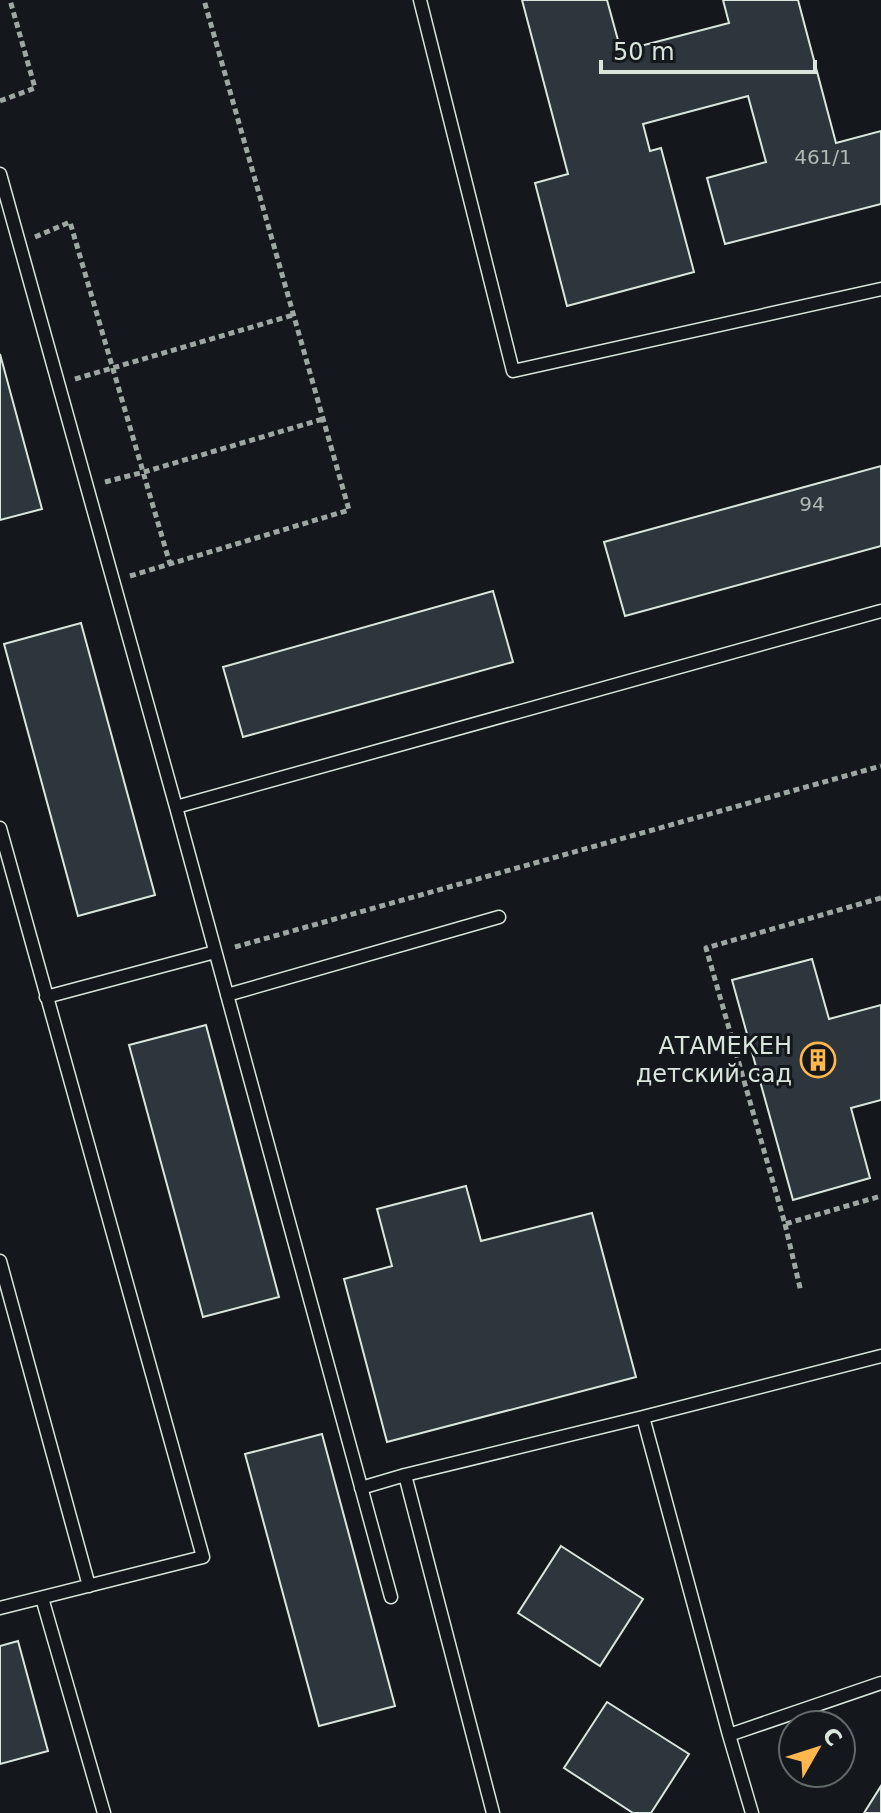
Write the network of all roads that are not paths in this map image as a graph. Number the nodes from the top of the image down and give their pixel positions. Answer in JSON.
{"nodes":[{"id":1,"x":420,"y":0,"type":"edge"},
{"id":2,"x":0,"y":174,"type":"edge"},
{"id":3,"x":881,"y":289,"type":"edge"},
{"id":4,"x":881,"y":611,"type":"edge"},
{"id":5,"x":176,"y":807,"type":"junction"},
{"id":6,"x":0,"y":828,"type":"edge"},
{"id":7,"x":499,"y":917,"type":"dead end"},
{"id":8,"x":215,"y":952,"type":"junction"},
{"id":9,"x":227,"y":995,"type":"junction"},
{"id":10,"x":46,"y":997,"type":"junction"},
{"id":11,"x":0,"y":1261,"type":"edge"},
{"id":12,"x":881,"y":1356,"type":"edge"},
{"id":13,"x":643,"y":1417,"type":"junction"},
{"id":14,"x":405,"y":1475,"type":"junction"},
{"id":15,"x":361,"y":1488,"type":"junction"},
{"id":16,"x":89,"y":1586,"type":"junction"},
{"id":17,"x":391,"y":1597,"type":"dead end"},
{"id":18,"x":42,"y":1598,"type":"junction"},
{"id":19,"x":0,"y":1608,"type":"edge"},
{"id":20,"x":881,"y":1683,"type":"edge"},
{"id":21,"x":729,"y":1735,"type":"junction"},
{"id":22,"x":104,"y":1813,"type":"edge"},
{"id":23,"x":493,"y":1813,"type":"edge"},
{"id":24,"x":752,"y":1813,"type":"edge"}],
"edges":[{"from":1,"to":3,"type":"lane"},
{"from":2,"to":5,"type":"lane"},
{"from":4,"to":5,"type":"lane"},
{"from":5,"to":8,"type":"lane"},
{"from":6,"to":10,"type":"lane"},
{"from":7,"to":9,"type":"lane"},
{"from":8,"to":9,"type":"lane"},
{"from":8,"to":10,"type":"lane"},
{"from":9,"to":15,"type":"lane"},
{"from":10,"to":16,"type":"lane"},
{"from":11,"to":16,"type":"lane"},
{"from":12,"to":13,"type":"lane"},
{"from":13,"to":14,"type":"lane"},
{"from":13,"to":21,"type":"lane"},
{"from":14,"to":15,"type":"lane"},
{"from":14,"to":23,"type":"lane"},
{"from":15,"to":17,"type":"lane"},
{"from":16,"to":18,"type":"lane"},
{"from":18,"to":19,"type":"lane"},
{"from":18,"to":22,"type":"lane"},
{"from":20,"to":21,"type":"lane"},
{"from":21,"to":24,"type":"lane"}]}
